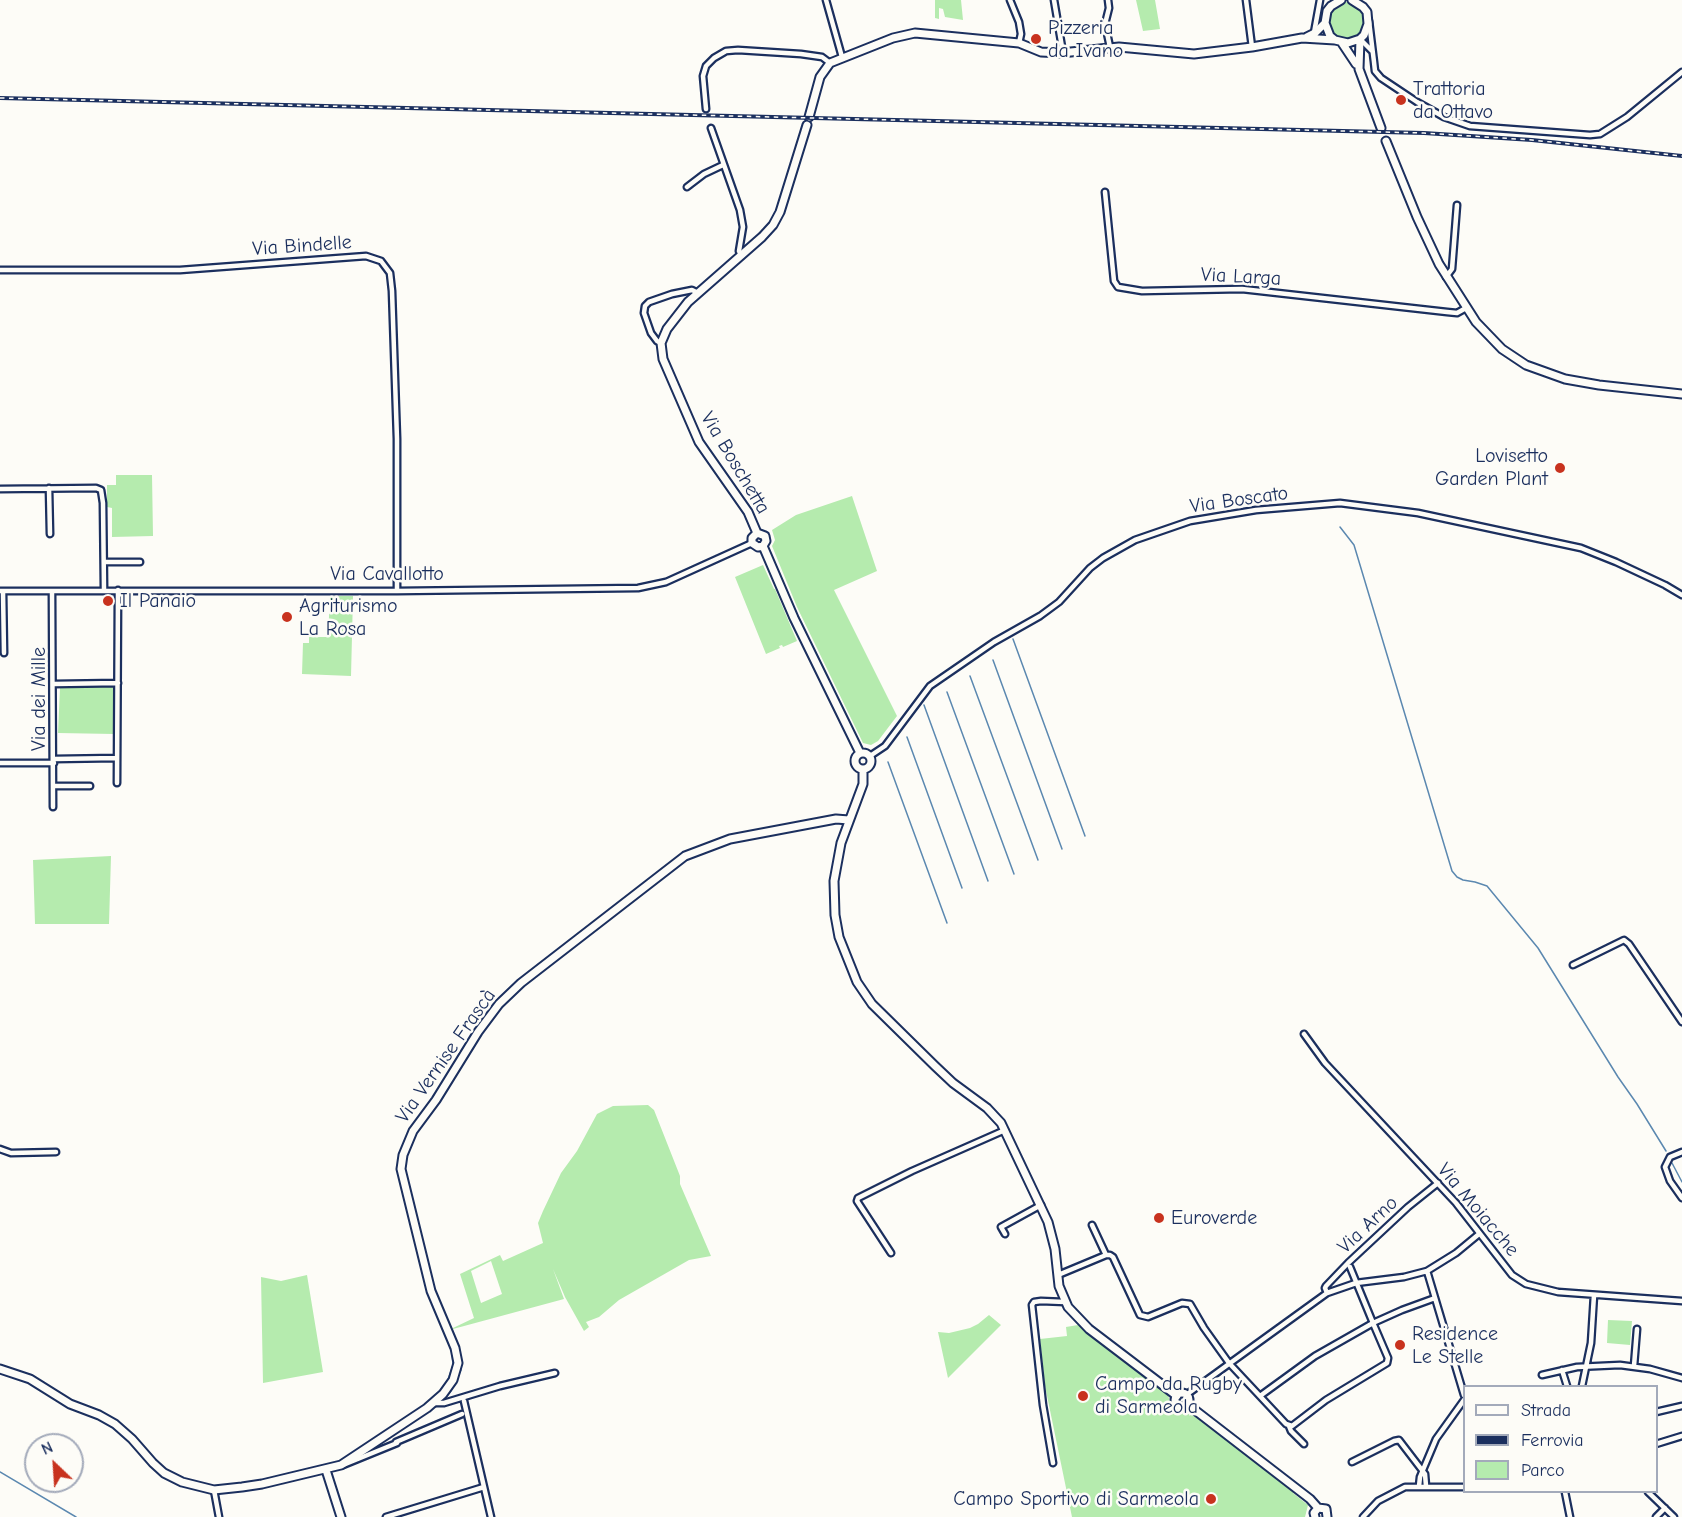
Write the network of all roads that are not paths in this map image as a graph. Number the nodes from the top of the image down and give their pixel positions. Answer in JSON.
{"nodes":[{"id":1,"x":826,"y":0,"type":"edge"},
{"id":2,"x":1010,"y":0,"type":"edge"},
{"id":3,"x":1054,"y":0,"type":"edge"},
{"id":4,"x":1108,"y":0,"type":"edge"},
{"id":5,"x":1246,"y":0,"type":"edge"},
{"id":6,"x":1320,"y":0,"type":"edge"},
{"id":7,"x":1341,"y":0,"type":"edge"},
{"id":8,"x":1353,"y":0,"type":"edge"},
{"id":9,"x":1332,"y":3,"type":"edge"},
{"id":10,"x":1368,"y":18,"type":"junction"},
{"id":11,"x":1325,"y":23,"type":"junction"},
{"id":12,"x":1314,"y":36,"type":"junction"},
{"id":13,"x":1360,"y":39,"type":"junction"},
{"id":14,"x":1338,"y":41,"type":"junction"},
{"id":15,"x":1019,"y":44,"type":"junction"},
{"id":16,"x":1110,"y":47,"type":"junction"},
{"id":17,"x":1252,"y":47,"type":"junction"},
{"id":18,"x":1372,"y":51,"type":"junction"},
{"id":19,"x":1358,"y":52,"type":"junction"},
{"id":20,"x":1063,"y":53,"type":"junction"},
{"id":21,"x":842,"y":57,"type":"junction"},
{"id":22,"x":830,"y":63,"type":"junction"},
{"id":23,"x":1359,"y":69,"type":"junction"},
{"id":24,"x":1682,"y":72,"type":"edge"},
{"id":25,"x":706,"y":109,"type":"dead end"},
{"id":26,"x":711,"y":128,"type":"dead end"},
{"id":27,"x":1382,"y":128,"type":"dead end"},
{"id":28,"x":1386,"y":141,"type":"dead end"},
{"id":29,"x":723,"y":165,"type":"junction"},
{"id":30,"x":687,"y":187,"type":"dead end"},
{"id":31,"x":1105,"y":192,"type":"dead end"},
{"id":32,"x":1457,"y":205,"type":"dead end"},
{"id":33,"x":741,"y":255,"type":"junction"},
{"id":34,"x":0,"y":270,"type":"edge"},
{"id":35,"x":1446,"y":277,"type":"junction"},
{"id":36,"x":698,"y":293,"type":"junction"},
{"id":37,"x":1466,"y":308,"type":"junction"},
{"id":38,"x":661,"y":343,"type":"junction"},
{"id":39,"x":1682,"y":394,"type":"edge"},
{"id":40,"x":49,"y":488,"type":"junction"},
{"id":41,"x":0,"y":489,"type":"edge"},
{"id":42,"x":757,"y":533,"type":"junction"},
{"id":43,"x":50,"y":534,"type":"dead end"},
{"id":44,"x":752,"y":543,"type":"junction"},
{"id":45,"x":763,"y":546,"type":"junction"},
{"id":46,"x":104,"y":562,"type":"junction"},
{"id":47,"x":140,"y":562,"type":"dead end"},
{"id":48,"x":104,"y":590,"type":"junction"},
{"id":49,"x":118,"y":590,"type":"junction"},
{"id":50,"x":1,"y":591,"type":"edge"},
{"id":51,"x":52,"y":591,"type":"junction"},
{"id":52,"x":397,"y":591,"type":"junction"},
{"id":53,"x":1682,"y":595,"type":"edge"},
{"id":54,"x":4,"y":653,"type":"dead end"},
{"id":55,"x":118,"y":683,"type":"junction"},
{"id":56,"x":54,"y":684,"type":"junction"},
{"id":57,"x":860,"y":753,"type":"junction"},
{"id":58,"x":870,"y":756,"type":"junction"},
{"id":59,"x":117,"y":758,"type":"junction"},
{"id":60,"x":54,"y":761,"type":"junction"},
{"id":61,"x":0,"y":763,"type":"edge"},
{"id":62,"x":863,"y":769,"type":"junction"},
{"id":63,"x":117,"y":783,"type":"dead end"},
{"id":64,"x":54,"y":786,"type":"junction"},
{"id":65,"x":90,"y":786,"type":"dead end"},
{"id":66,"x":53,"y":807,"type":"dead end"},
{"id":67,"x":849,"y":820,"type":"junction"},
{"id":68,"x":1573,"y":965,"type":"dead end"},
{"id":69,"x":1682,"y":1022,"type":"edge"},
{"id":70,"x":1304,"y":1034,"type":"dead end"},
{"id":71,"x":1005,"y":1130,"type":"junction"},
{"id":72,"x":0,"y":1149,"type":"edge"},
{"id":73,"x":56,"y":1152,"type":"dead end"},
{"id":74,"x":1682,"y":1152,"type":"edge"},
{"id":75,"x":1438,"y":1183,"type":"junction"},
{"id":76,"x":1682,"y":1198,"type":"edge"},
{"id":77,"x":1041,"y":1205,"type":"junction"},
{"id":78,"x":1092,"y":1225,"type":"dead end"},
{"id":79,"x":1005,"y":1234,"type":"dead end"},
{"id":80,"x":1479,"y":1234,"type":"junction"},
{"id":81,"x":891,"y":1253,"type":"dead end"},
{"id":82,"x":1106,"y":1255,"type":"junction"},
{"id":83,"x":1350,"y":1267,"type":"dead end"},
{"id":84,"x":1426,"y":1271,"type":"junction"},
{"id":85,"x":1058,"y":1275,"type":"junction"},
{"id":86,"x":1356,"y":1283,"type":"junction"},
{"id":87,"x":1327,"y":1293,"type":"junction"},
{"id":88,"x":1594,"y":1295,"type":"junction"},
{"id":89,"x":1435,"y":1298,"type":"junction"},
{"id":90,"x":1682,"y":1301,"type":"edge"},
{"id":91,"x":1065,"y":1302,"type":"junction"},
{"id":92,"x":1373,"y":1323,"type":"junction"},
{"id":93,"x":1637,"y":1329,"type":"dead end"},
{"id":94,"x":1229,"y":1363,"type":"junction"},
{"id":95,"x":1586,"y":1366,"type":"junction"},
{"id":96,"x":1634,"y":1366,"type":"junction"},
{"id":97,"x":0,"y":1369,"type":"edge"},
{"id":98,"x":1562,"y":1370,"type":"junction"},
{"id":99,"x":555,"y":1373,"type":"dead end"},
{"id":100,"x":1542,"y":1375,"type":"dead end"},
{"id":101,"x":1682,"y":1378,"type":"edge"},
{"id":102,"x":1567,"y":1385,"type":"edge"},
{"id":103,"x":1582,"y":1385,"type":"edge"},
{"id":104,"x":1186,"y":1395,"type":"junction"},
{"id":105,"x":1463,"y":1395,"type":"edge"},
{"id":106,"x":1177,"y":1396,"type":"junction"},
{"id":107,"x":1260,"y":1396,"type":"junction"},
{"id":108,"x":1463,"y":1399,"type":"edge"},
{"id":109,"x":464,"y":1401,"type":"dead end"},
{"id":110,"x":432,"y":1403,"type":"junction"},
{"id":111,"x":1187,"y":1404,"type":"junction"},
{"id":112,"x":1682,"y":1406,"type":"edge"},
{"id":113,"x":1658,"y":1412,"type":"edge"},
{"id":114,"x":462,"y":1414,"type":"dead end"},
{"id":115,"x":1289,"y":1426,"type":"junction"},
{"id":116,"x":1682,"y":1437,"type":"edge"},
{"id":117,"x":1658,"y":1443,"type":"edge"},
{"id":118,"x":1304,"y":1444,"type":"dead end"},
{"id":119,"x":1352,"y":1461,"type":"dead end"},
{"id":120,"x":1053,"y":1463,"type":"dead end"},
{"id":121,"x":340,"y":1466,"type":"junction"},
{"id":122,"x":326,"y":1470,"type":"junction"},
{"id":123,"x":1422,"y":1472,"type":"junction"},
{"id":124,"x":484,"y":1486,"type":"junction"},
{"id":125,"x":1419,"y":1486,"type":"junction"},
{"id":126,"x":1426,"y":1486,"type":"junction"},
{"id":127,"x":1463,"y":1487,"type":"edge"},
{"id":128,"x":214,"y":1490,"type":"junction"},
{"id":129,"x":1565,"y":1493,"type":"edge"},
{"id":130,"x":1650,"y":1493,"type":"edge"},
{"id":131,"x":1318,"y":1508,"type":"junction"},
{"id":132,"x":1665,"y":1508,"type":"junction"},
{"id":133,"x":1327,"y":1514,"type":"edge"},
{"id":134,"x":219,"y":1517,"type":"edge"},
{"id":135,"x":341,"y":1517,"type":"edge"},
{"id":136,"x":386,"y":1517,"type":"edge"},
{"id":137,"x":491,"y":1517,"type":"edge"},
{"id":138,"x":1315,"y":1517,"type":"edge"},
{"id":139,"x":1335,"y":1517,"type":"edge"},
{"id":140,"x":1363,"y":1517,"type":"edge"},
{"id":141,"x":1570,"y":1517,"type":"edge"},
{"id":142,"x":1656,"y":1517,"type":"edge"},
{"id":143,"x":1674,"y":1517,"type":"edge"}],
"edges":[{"from":1,"to":21,"type":"street"},
{"from":2,"to":15,"type":"street"},
{"from":3,"to":20,"type":"street"},
{"from":4,"to":16,"type":"street"},
{"from":5,"to":17,"type":"street"},
{"from":6,"to":12,"type":"street"},
{"from":7,"to":9,"type":"street"},
{"from":8,"to":10,"type":"street"},
{"from":9,"to":11,"type":"street"},
{"from":10,"to":13,"type":"street"},
{"from":10,"to":18,"type":"street"},
{"from":11,"to":12,"type":"street"},
{"from":11,"to":14,"type":"street"},
{"from":12,"to":14,"type":"street"},
{"from":12,"to":17,"type":"street"},
{"from":13,"to":14,"type":"street"},
{"from":13,"to":18,"type":"street"},
{"from":13,"to":19,"type":"street"},
{"from":14,"to":23,"type":"street"},
{"from":15,"to":20,"type":"street"},
{"from":15,"to":21,"type":"street"},
{"from":16,"to":17,"type":"street"},
{"from":16,"to":20,"type":"street"},
{"from":18,"to":19,"type":"street"},
{"from":18,"to":24,"type":"street"},
{"from":19,"to":23,"type":"street"},
{"from":21,"to":22,"type":"street"},
{"from":22,"to":25,"type":"street"},
{"from":22,"to":33,"type":"street"},
{"from":23,"to":27,"type":"street"},
{"from":26,"to":29,"type":"street"},
{"from":28,"to":35,"type":"street"},
{"from":29,"to":30,"type":"street"},
{"from":29,"to":33,"type":"street"},
{"from":31,"to":37,"type":"street","name":"Via Larga"},
{"from":32,"to":35,"type":"street"},
{"from":33,"to":36,"type":"street"},
{"from":34,"to":52,"type":"street","name":"Via Bindelle"},
{"from":35,"to":37,"type":"street"},
{"from":36,"to":38,"type":"street"},
{"from":36,"to":38,"type":"street"},
{"from":37,"to":39,"type":"street"},
{"from":38,"to":42,"type":"street","name":"Via Boschetta"},
{"from":40,"to":41,"type":"street"},
{"from":40,"to":43,"type":"street"},
{"from":40,"to":46,"type":"street"},
{"from":42,"to":44,"type":"street","name":"Via Boschetta"},
{"from":42,"to":45,"type":"street"},
{"from":44,"to":45,"type":"street"},
{"from":44,"to":52,"type":"street","name":"Via Cavallotto"},
{"from":45,"to":57,"type":"street"},
{"from":46,"to":47,"type":"street"},
{"from":46,"to":48,"type":"street"},
{"from":48,"to":49,"type":"street","name":"Via Cavallotto"},
{"from":48,"to":51,"type":"street","name":"Via Cavallotto"},
{"from":49,"to":52,"type":"street","name":"Via Cavallotto"},
{"from":49,"to":55,"type":"street"},
{"from":50,"to":51,"type":"street","name":"Via Cavallotto"},
{"from":50,"to":54,"type":"street"},
{"from":51,"to":56,"type":"street","name":"Via dei Mille"},
{"from":53,"to":58,"type":"street","name":"Via Boscato"},
{"from":55,"to":56,"type":"street"},
{"from":55,"to":59,"type":"street"},
{"from":56,"to":60,"type":"street","name":"Via dei Mille"},
{"from":57,"to":58,"type":"street"},
{"from":57,"to":62,"type":"street"},
{"from":58,"to":62,"type":"street"},
{"from":59,"to":60,"type":"street"},
{"from":59,"to":63,"type":"street"},
{"from":60,"to":61,"type":"street"},
{"from":60,"to":64,"type":"street","name":"Via dei Mille"},
{"from":62,"to":67,"type":"street"},
{"from":64,"to":65,"type":"street"},
{"from":64,"to":66,"type":"street","name":"Via dei Mille"},
{"from":67,"to":71,"type":"street"},
{"from":67,"to":110,"type":"street","name":"Via Vernise Frascà"},
{"from":68,"to":69,"type":"street"},
{"from":70,"to":75,"type":"street","name":"Via Moiacche"},
{"from":71,"to":77,"type":"street"},
{"from":71,"to":81,"type":"street"},
{"from":72,"to":73,"type":"street"},
{"from":74,"to":76,"type":"street"},
{"from":75,"to":80,"type":"street","name":"Via Moiacche"},
{"from":75,"to":87,"type":"street","name":"Via Arno"},
{"from":77,"to":79,"type":"street"},
{"from":77,"to":85,"type":"street"},
{"from":78,"to":82,"type":"street"},
{"from":80,"to":84,"type":"street"},
{"from":80,"to":88,"type":"street","name":"Via Moiacche"},
{"from":82,"to":85,"type":"street"},
{"from":82,"to":94,"type":"street"},
{"from":83,"to":86,"type":"street"},
{"from":84,"to":86,"type":"street"},
{"from":84,"to":89,"type":"street"},
{"from":85,"to":91,"type":"street"},
{"from":86,"to":87,"type":"street"},
{"from":86,"to":92,"type":"street"},
{"from":87,"to":94,"type":"street"},
{"from":88,"to":90,"type":"street","name":"Via Moiacche"},
{"from":88,"to":95,"type":"street"},
{"from":89,"to":92,"type":"street"},
{"from":89,"to":105,"type":"street"},
{"from":91,"to":106,"type":"street"},
{"from":91,"to":120,"type":"street"},
{"from":92,"to":107,"type":"street"},
{"from":92,"to":115,"type":"street"},
{"from":93,"to":96,"type":"street"},
{"from":94,"to":104,"type":"street"},
{"from":94,"to":107,"type":"street"},
{"from":95,"to":96,"type":"street"},
{"from":95,"to":98,"type":"street"},
{"from":95,"to":103,"type":"street"},
{"from":96,"to":101,"type":"street"},
{"from":97,"to":128,"type":"street","name":"Via Vernise Frascà"},
{"from":98,"to":100,"type":"street"},
{"from":98,"to":102,"type":"street"},
{"from":99,"to":110,"type":"street","name":"Via Vernise Frascà"},
{"from":104,"to":106,"type":"street"},
{"from":104,"to":111,"type":"street"},
{"from":106,"to":111,"type":"street"},
{"from":107,"to":115,"type":"street"},
{"from":108,"to":123,"type":"street"},
{"from":109,"to":124,"type":"street"},
{"from":110,"to":121,"type":"street","name":"Via Vernise Frascà"},
{"from":111,"to":131,"type":"street"},
{"from":112,"to":113,"type":"street"},
{"from":114,"to":121,"type":"street","name":"Via Vernise Frascà"},
{"from":115,"to":118,"type":"street"},
{"from":116,"to":117,"type":"street"},
{"from":119,"to":123,"type":"street"},
{"from":121,"to":122,"type":"street","name":"Via Vernise Frascà"},
{"from":122,"to":128,"type":"street","name":"Via Vernise Frascà"},
{"from":122,"to":135,"type":"street"},
{"from":123,"to":125,"type":"street"},
{"from":123,"to":126,"type":"street"},
{"from":124,"to":136,"type":"street"},
{"from":124,"to":137,"type":"street"},
{"from":125,"to":126,"type":"street"},
{"from":125,"to":140,"type":"street"},
{"from":126,"to":127,"type":"street"},
{"from":128,"to":134,"type":"street"},
{"from":129,"to":141,"type":"street"},
{"from":130,"to":132,"type":"street"},
{"from":131,"to":133,"type":"street"},
{"from":131,"to":138,"type":"street"},
{"from":132,"to":142,"type":"street"},
{"from":132,"to":143,"type":"street"},
{"from":133,"to":139,"type":"street"}]}
